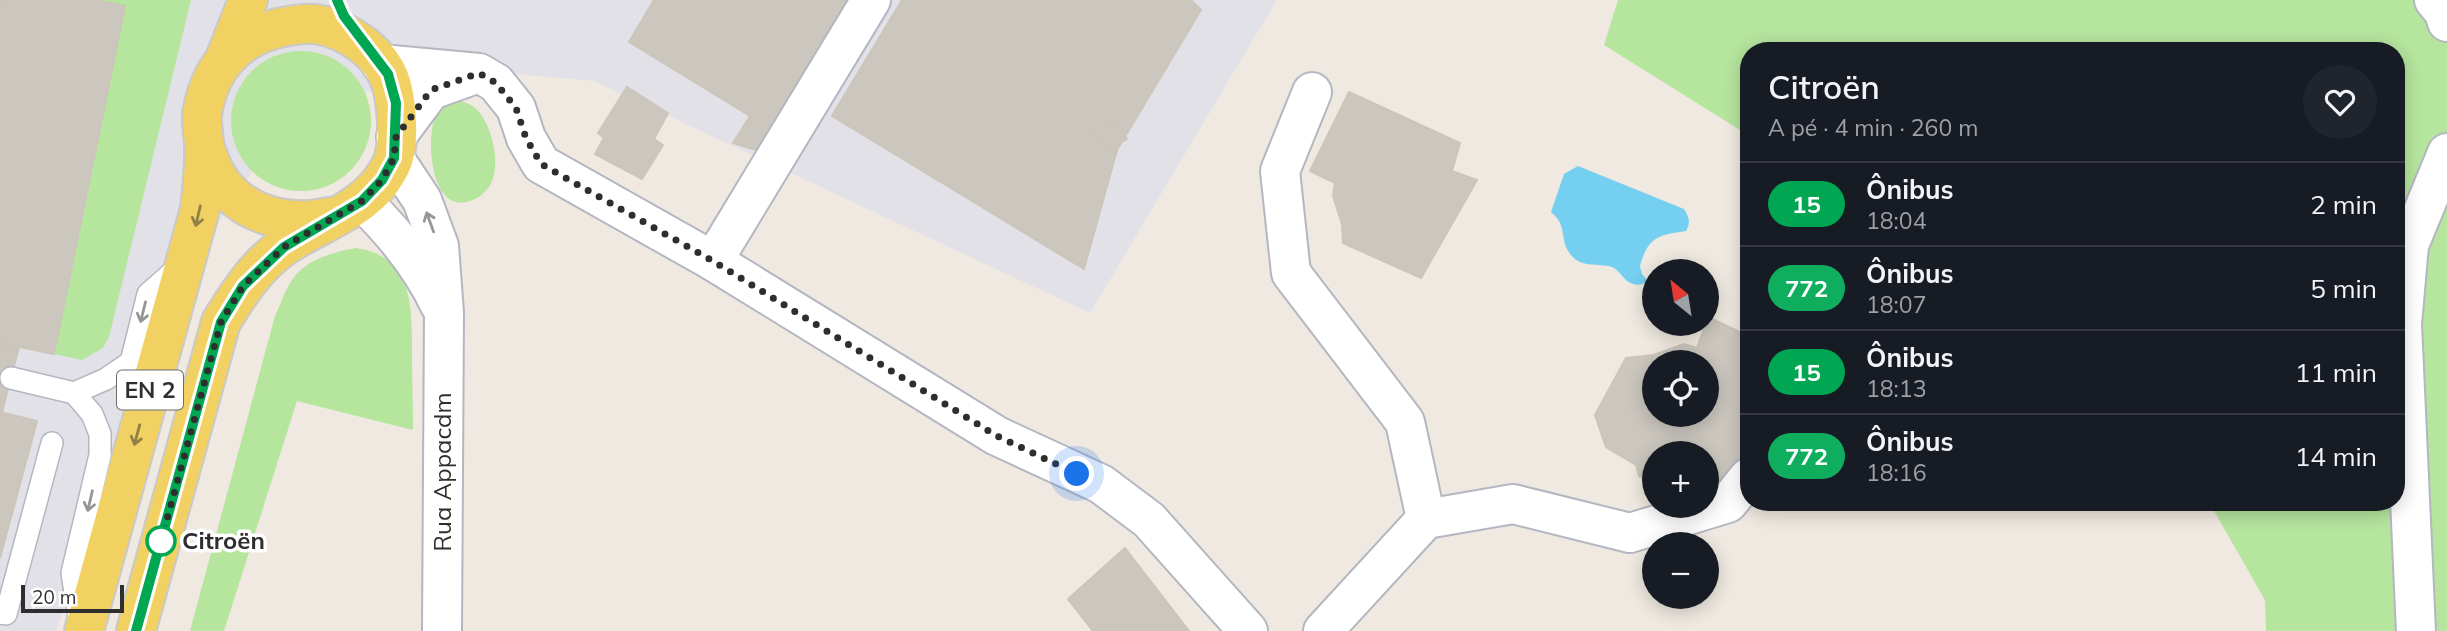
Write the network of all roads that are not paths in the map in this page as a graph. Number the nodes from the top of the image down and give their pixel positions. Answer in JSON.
{"nodes":[{"id":1,"x":248,"y":0,"type":"edge"},
{"id":2,"x":337,"y":0,"type":"edge"},
{"id":3,"x":871,"y":0,"type":"edge"},
{"id":4,"x":2434,"y":0,"type":"edge"},
{"id":5,"x":2447,"y":22,"type":"edge"},
{"id":6,"x":375,"y":57,"type":"junction"},
{"id":7,"x":225,"y":59,"type":"junction"},
{"id":8,"x":479,"y":73,"type":"junction"},
{"id":9,"x":1312,"y":92,"type":"dead end"},
{"id":10,"x":395,"y":147,"type":"junction"},
{"id":11,"x":205,"y":148,"type":"junction"},
{"id":12,"x":2447,"y":153,"type":"edge"},
{"id":13,"x":350,"y":208,"type":"junction"},
{"id":14,"x":713,"y":261,"type":"junction"},
{"id":15,"x":186,"y":262,"type":"junction"},
{"id":16,"x":2405,"y":290,"type":"edge"},
{"id":17,"x":444,"y":313,"type":"junction"},
{"id":18,"x":10,"y":379,"type":"dead end"},
{"id":19,"x":2405,"y":390,"type":"edge"},
{"id":20,"x":74,"y":393,"type":"junction"},
{"id":21,"x":52,"y":443,"type":"dead end"},
{"id":22,"x":1740,"y":488,"type":"edge"},
{"id":23,"x":1426,"y":519,"type":"junction"},
{"id":24,"x":0,"y":613,"type":"edge"},
{"id":25,"x":82,"y":631,"type":"edge"},
{"id":26,"x":136,"y":631,"type":"edge"},
{"id":27,"x":442,"y":631,"type":"edge"},
{"id":28,"x":1248,"y":631,"type":"edge"},
{"id":29,"x":1322,"y":631,"type":"edge"},
{"id":30,"x":2416,"y":631,"type":"edge"}],
"edges":[{"from":1,"to":7,"type":"main road","number":"EN 2"},
{"from":2,"to":6,"type":"main road"},
{"from":3,"to":14,"type":"street"},
{"from":4,"to":5,"type":"street"},
{"from":6,"to":7,"type":"main road","number":"EN 2"},
{"from":6,"to":8,"type":"street"},
{"from":6,"to":10,"type":"main road"},
{"from":7,"to":11,"type":"main road","number":"EN 2"},
{"from":8,"to":10,"type":"street"},
{"from":8,"to":14,"type":"street"},
{"from":9,"to":23,"type":"street"},
{"from":10,"to":13,"type":"main road","number":"EN 2"},
{"from":17,"to":10,"type":"street","name":"Rua Appacdm","one_way":true},
{"from":11,"to":13,"type":"main road","number":"EN 2"},
{"from":11,"to":15,"type":"main road","number":"EN 2","one_way":true},
{"from":12,"to":16,"type":"street"},
{"from":13,"to":17,"type":"street","name":"Rua Appacdm"},
{"from":13,"to":26,"type":"main road","number":"EN 2"},
{"from":14,"to":28,"type":"street"},
{"from":15,"to":20,"type":"lane","one_way":true},
{"from":15,"to":25,"type":"main road","number":"EN 2","one_way":true},
{"from":17,"to":27,"type":"street","name":"Rua Appacdm"},
{"from":18,"to":20,"type":"lane"},
{"from":19,"to":30,"type":"street"},
{"from":20,"to":25,"type":"lane","one_way":true},
{"from":21,"to":24,"type":"lane"},
{"from":22,"to":23,"type":"street"},
{"from":23,"to":29,"type":"street"}]}
